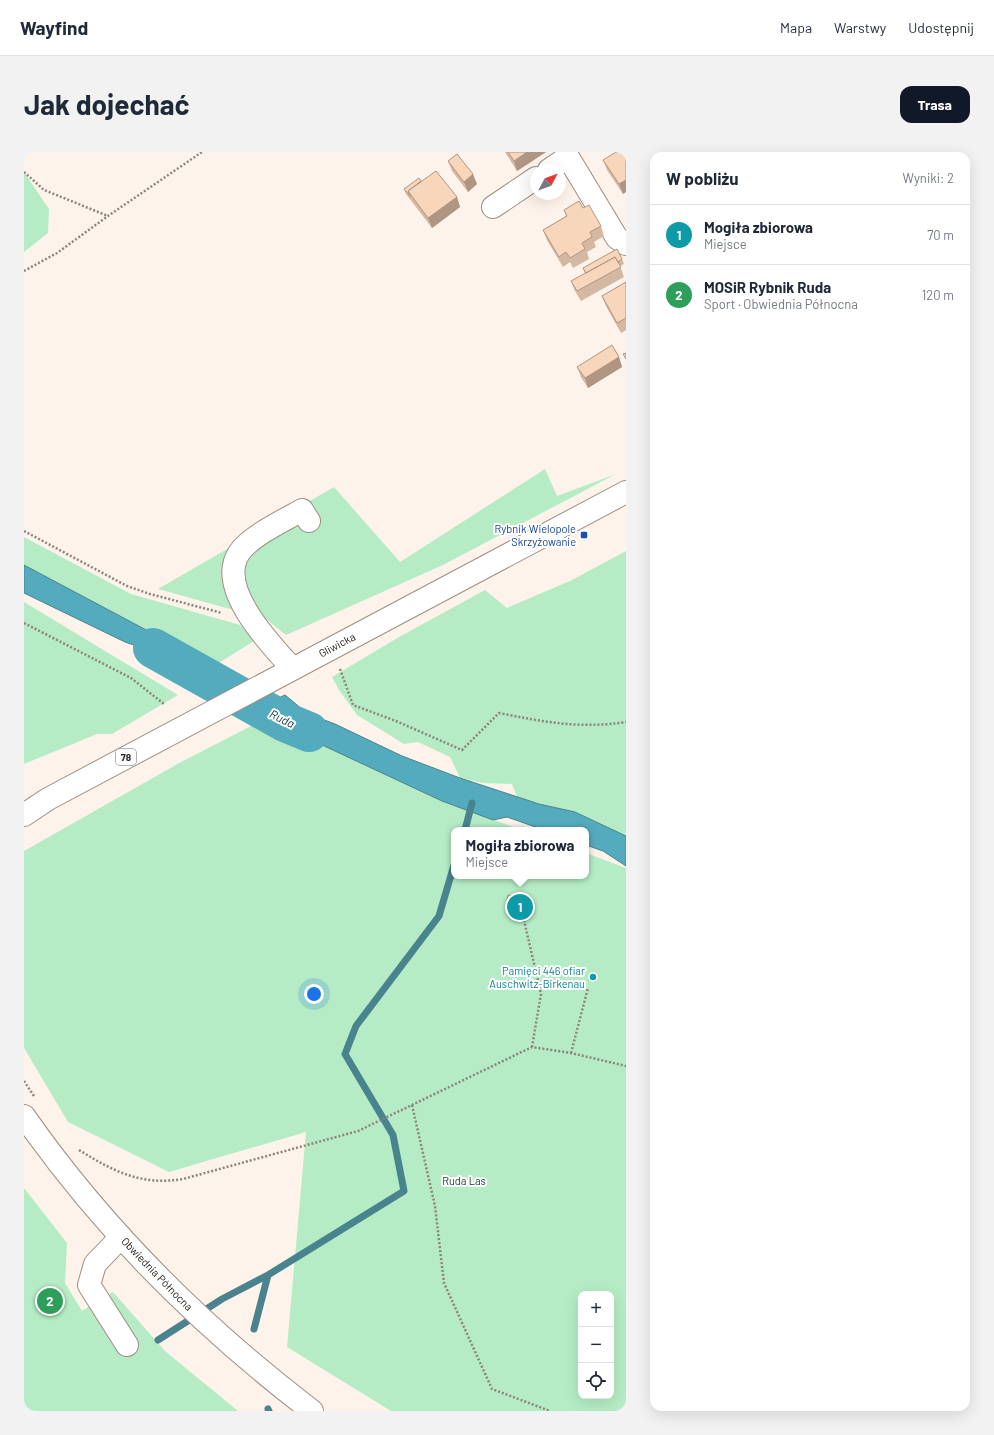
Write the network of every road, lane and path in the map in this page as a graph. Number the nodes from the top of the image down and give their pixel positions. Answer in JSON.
{"nodes":[{"id":1,"x":202,"y":152,"type":"edge"},
{"id":2,"x":558,"y":164,"type":"edge"},
{"id":3,"x":24,"y":172,"type":"edge"},
{"id":4,"x":530,"y":182,"type":"edge"},
{"id":5,"x":493,"y":207,"type":"dead end"},
{"id":6,"x":108,"y":216,"type":"junction"},
{"id":7,"x":626,"y":244,"type":"edge"},
{"id":8,"x":24,"y":271,"type":"edge"},
{"id":9,"x":626,"y":492,"type":"edge"},
{"id":10,"x":309,"y":521,"type":"dead end"},
{"id":11,"x":24,"y":531,"type":"edge"},
{"id":12,"x":254,"y":621,"type":"junction"},
{"id":13,"x":24,"y":623,"type":"edge"},
{"id":14,"x":338,"y":663,"type":"dead end"},
{"id":15,"x":292,"y":668,"type":"junction"},
{"id":16,"x":164,"y":704,"type":"dead end"},
{"id":17,"x":626,"y":722,"type":"edge"},
{"id":18,"x":48,"y":799,"type":"junction"},
{"id":19,"x":24,"y":807,"type":"edge"},
{"id":20,"x":24,"y":815,"type":"edge"},
{"id":21,"x":523,"y":916,"type":"dead end"},
{"id":22,"x":588,"y":988,"type":"dead end"},
{"id":23,"x":532,"y":1047,"type":"junction"},
{"id":24,"x":571,"y":1053,"type":"junction"},
{"id":25,"x":626,"y":1066,"type":"edge"},
{"id":26,"x":24,"y":1081,"type":"edge"},
{"id":27,"x":412,"y":1105,"type":"junction"},
{"id":28,"x":31,"y":1108,"type":"edge"},
{"id":29,"x":76,"y":1149,"type":"dead end"},
{"id":30,"x":121,"y":1237,"type":"junction"},
{"id":31,"x":127,"y":1345,"type":"dead end"},
{"id":32,"x":312,"y":1411,"type":"edge"},
{"id":33,"x":550,"y":1411,"type":"edge"}],
"edges":[{"from":1,"to":6,"type":"path"},
{"from":2,"to":7,"type":"main road"},
{"from":3,"to":6,"type":"path"},
{"from":4,"to":5,"type":"main road"},
{"from":6,"to":8,"type":"path"},
{"from":9,"to":15,"type":"main road","name":"Gliwicka","number":"78"},
{"from":10,"to":12,"type":"main road"},
{"from":11,"to":12,"type":"path"},
{"from":12,"to":15,"type":"main road"},
{"from":13,"to":16,"type":"path"},
{"from":14,"to":17,"type":"path"},
{"from":15,"to":18,"type":"main road","name":"Gliwicka","number":"78"},
{"from":18,"to":19,"type":"main road","name":"Gliwicka","number":"78"},
{"from":18,"to":20,"type":"main road","name":"Gliwicka","number":"78"},
{"from":21,"to":23,"type":"path"},
{"from":22,"to":24,"type":"path"},
{"from":23,"to":24,"type":"path"},
{"from":23,"to":27,"type":"path"},
{"from":24,"to":25,"type":"path"},
{"from":26,"to":28,"type":"path"},
{"from":27,"to":29,"type":"path"},
{"from":27,"to":33,"type":"path"},
{"from":28,"to":30,"type":"main road","name":"Obwiednia Północna"},
{"from":30,"to":31,"type":"main road"},
{"from":30,"to":32,"type":"main road","name":"Obwiednia Północna"}]}
